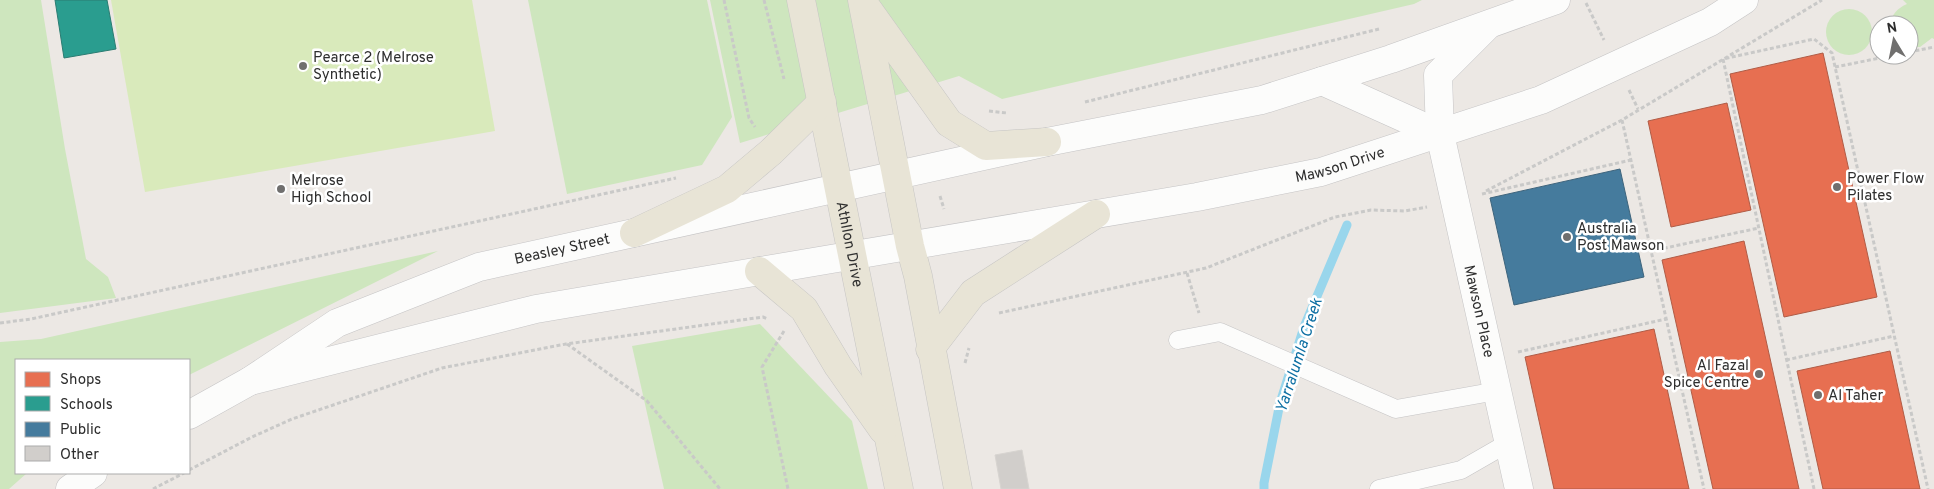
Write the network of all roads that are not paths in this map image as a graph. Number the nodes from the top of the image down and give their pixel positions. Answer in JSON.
{"nodes":[{"id":1,"x":801,"y":0,"type":"edge"},
{"id":2,"x":862,"y":0,"type":"edge"},
{"id":3,"x":1556,"y":0,"type":"edge"},
{"id":4,"x":1744,"y":0,"type":"edge"},
{"id":5,"x":1487,"y":26,"type":"junction"},
{"id":6,"x":1322,"y":81,"type":"junction"},
{"id":7,"x":822,"y":102,"type":"junction"},
{"id":8,"x":1440,"y":134,"type":"junction"},
{"id":9,"x":1047,"y":142,"type":"junction"},
{"id":10,"x":896,"y":175,"type":"junction"},
{"id":11,"x":839,"y":188,"type":"junction"},
{"id":12,"x":1096,"y":214,"type":"junction"},
{"id":13,"x":634,"y":233,"type":"junction"},
{"id":14,"x":910,"y":246,"type":"junction"},
{"id":15,"x":852,"y":255,"type":"junction"},
{"id":16,"x":759,"y":271,"type":"junction"},
{"id":17,"x":1178,"y":340,"type":"dead end"},
{"id":18,"x":930,"y":349,"type":"junction"},
{"id":19,"x":250,"y":381,"type":"junction"},
{"id":20,"x":1497,"y":391,"type":"junction"},
{"id":21,"x":190,"y":414,"type":"edge"},
{"id":22,"x":889,"y":440,"type":"junction"},
{"id":23,"x":1508,"y":443,"type":"junction"},
{"id":24,"x":92,"y":474,"type":"edge"},
{"id":25,"x":70,"y":489,"type":"edge"},
{"id":26,"x":899,"y":489,"type":"edge"},
{"id":27,"x":958,"y":489,"type":"edge"},
{"id":28,"x":1379,"y":489,"type":"edge"},
{"id":29,"x":1518,"y":489,"type":"edge"}],
"edges":[{"from":1,"to":7,"type":"main road","name":"Athllon Drive"},
{"from":2,"to":9,"type":"main road"},
{"from":2,"to":10,"type":"main road"},
{"from":3,"to":5,"type":"main road"},
{"from":4,"to":8,"type":"main road","name":"Mawson Drive"},
{"from":5,"to":6,"type":"main road"},
{"from":5,"to":8,"type":"main road","name":"Mawson Place"},
{"from":6,"to":8,"type":"main road"},
{"from":6,"to":9,"type":"main road"},
{"from":7,"to":11,"type":"main road","name":"Athllon Drive"},
{"from":7,"to":13,"type":"main road"},
{"from":8,"to":12,"type":"main road","name":"Mawson Drive"},
{"from":8,"to":20,"type":"main road","name":"Mawson Place"},
{"from":9,"to":10,"type":"main road"},
{"from":10,"to":11,"type":"main road","name":"Beasley Street"},
{"from":10,"to":14,"type":"main road"},
{"from":11,"to":13,"type":"main road","name":"Beasley Street"},
{"from":11,"to":15,"type":"main road","name":"Athllon Drive"},
{"from":12,"to":14,"type":"main road","name":"Mawson Drive"},
{"from":12,"to":18,"type":"main road"},
{"from":13,"to":19,"type":"main road","name":"Beasley Street"},
{"from":14,"to":15,"type":"main road","name":"Beasley Street"},
{"from":14,"to":18,"type":"main road"},
{"from":15,"to":16,"type":"main road","name":"Beasley Street"},
{"from":15,"to":22,"type":"main road","name":"Athllon Drive"},
{"from":16,"to":19,"type":"main road","name":"Beasley Street"},
{"from":16,"to":22,"type":"main road"},
{"from":17,"to":20,"type":"lane"},
{"from":18,"to":27,"type":"main road"},
{"from":19,"to":21,"type":"main road","name":"Beasley Street"},
{"from":20,"to":23,"type":"main road","name":"Mawson Place"},
{"from":22,"to":26,"type":"main road","name":"Athllon Drive"},
{"from":23,"to":28,"type":"lane"},
{"from":23,"to":29,"type":"main road","name":"Mawson Place"},
{"from":24,"to":25,"type":"main road"}]}
